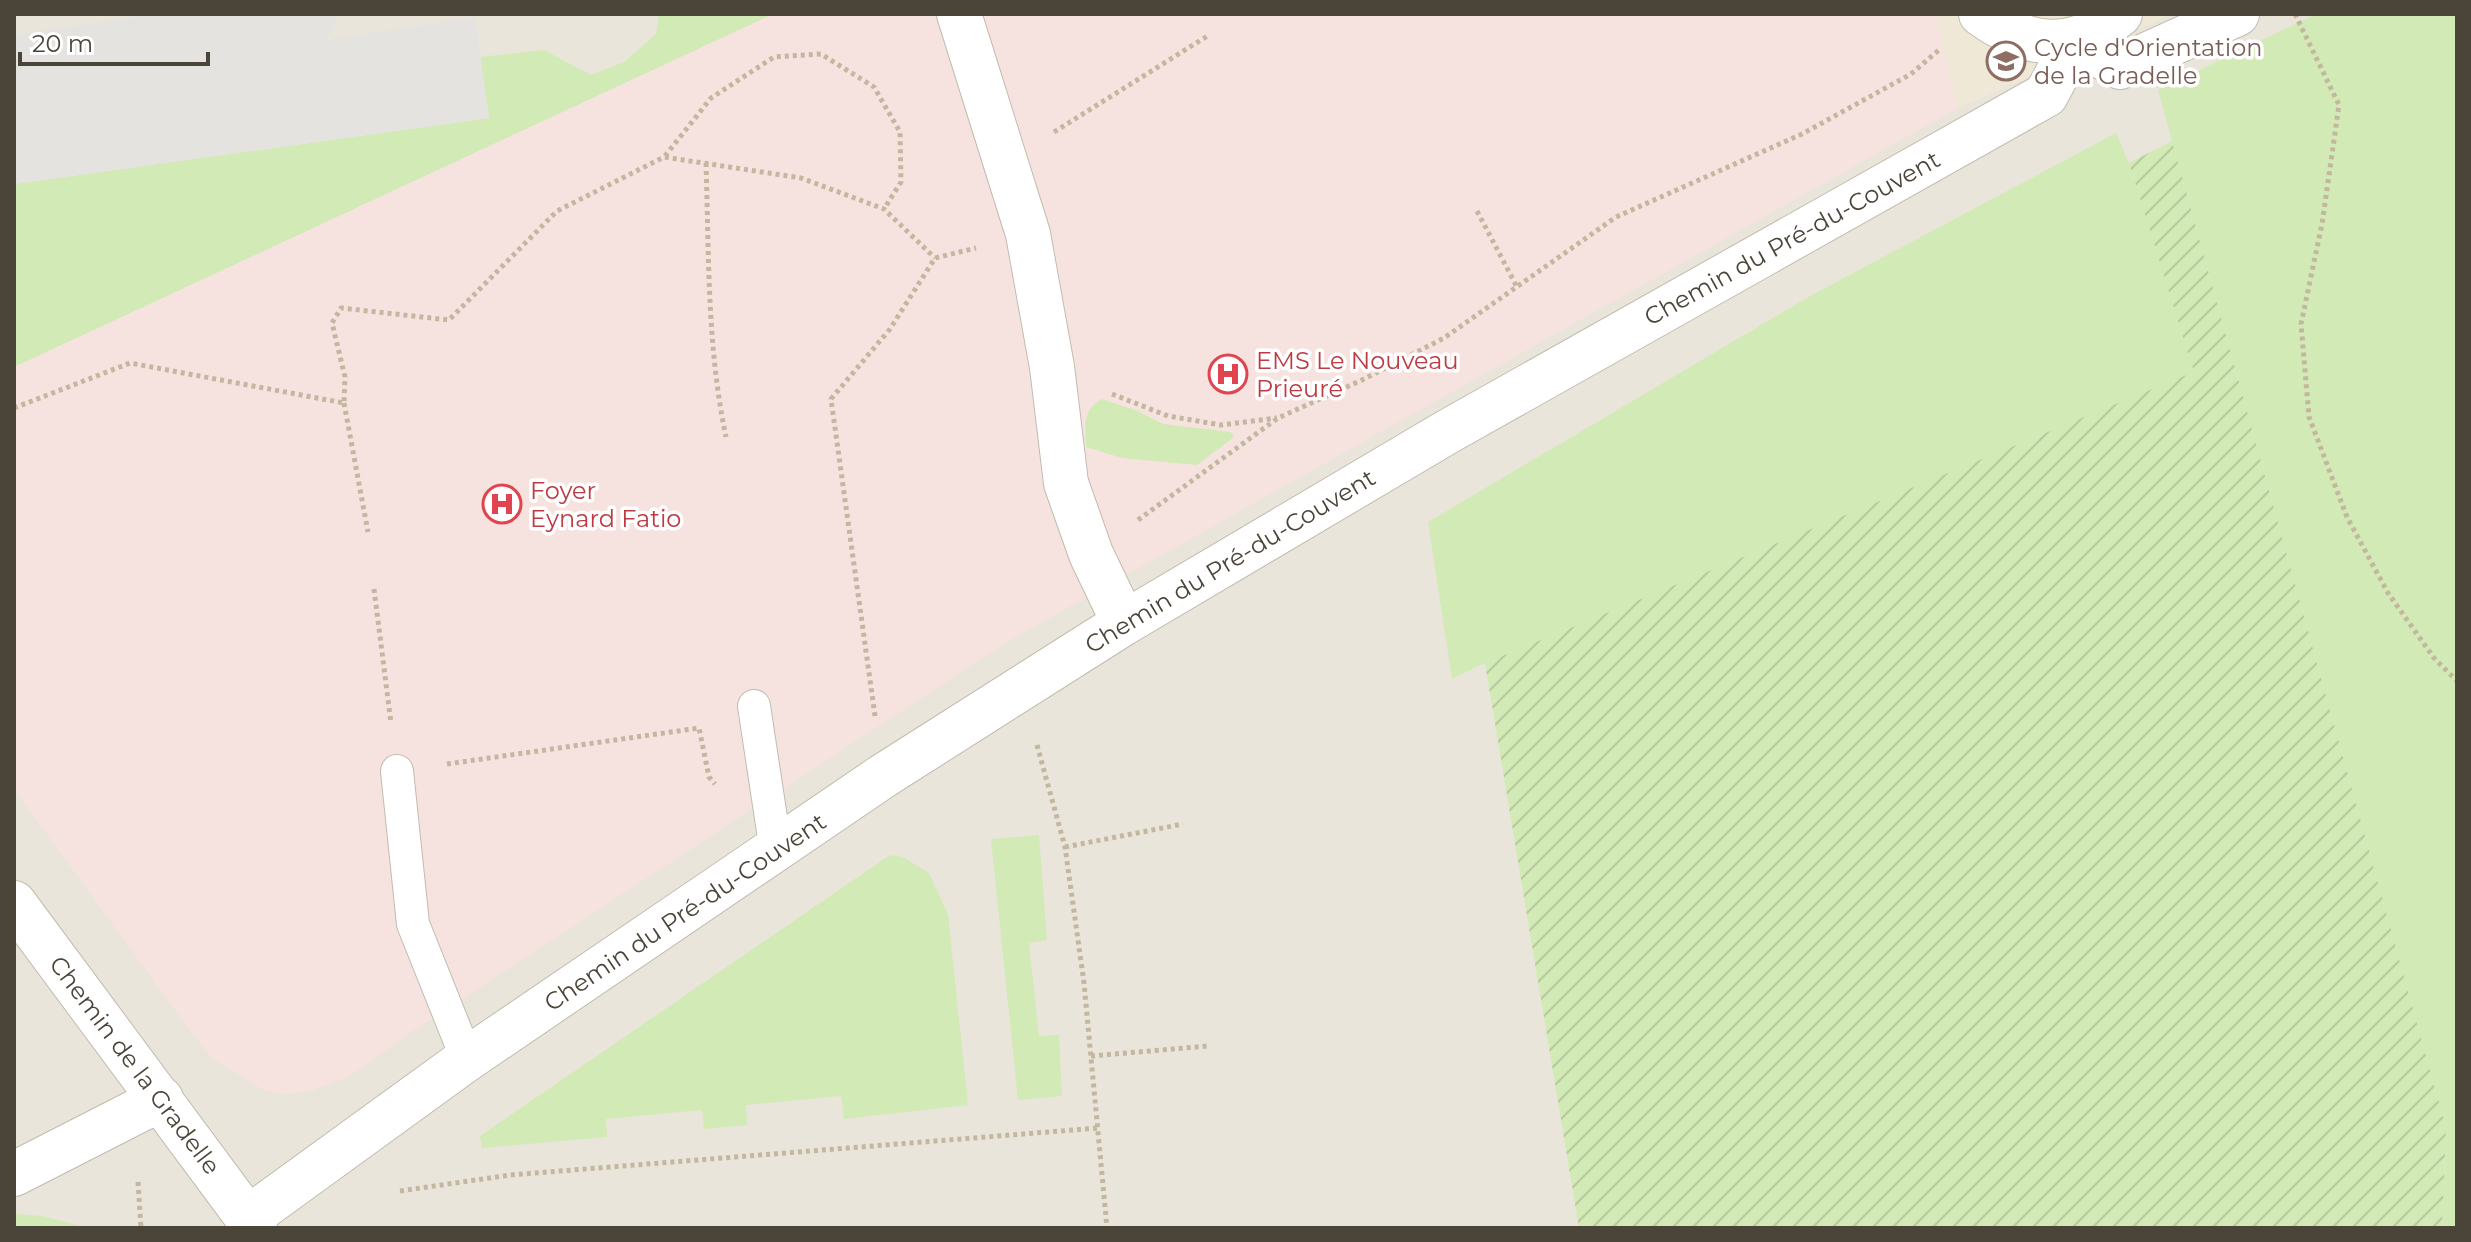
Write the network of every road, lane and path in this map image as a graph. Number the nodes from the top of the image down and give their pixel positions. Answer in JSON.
{"nodes":[{"id":1,"x":959,"y":14,"type":"edge"},
{"id":2,"x":2120,"y":14,"type":"edge"},
{"id":3,"x":2237,"y":14,"type":"edge"},
{"id":4,"x":2295,"y":14,"type":"edge"},
{"id":5,"x":1965,"y":28,"type":"edge"},
{"id":6,"x":1209,"y":35,"type":"dead end"},
{"id":7,"x":2075,"y":41,"type":"junction"},
{"id":8,"x":664,"y":157,"type":"junction"},
{"id":9,"x":706,"y":163,"type":"junction"},
{"id":10,"x":1006,"y":163,"type":"junction"},
{"id":11,"x":884,"y":209,"type":"junction"},
{"id":12,"x":1477,"y":211,"type":"dead end"},
{"id":13,"x":1028,"y":234,"type":"junction"},
{"id":14,"x":935,"y":258,"type":"junction"},
{"id":15,"x":1517,"y":287,"type":"junction"},
{"id":16,"x":1052,"y":367,"type":"junction"},
{"id":17,"x":344,"y":403,"type":"junction"},
{"id":18,"x":14,"y":408,"type":"edge"},
{"id":19,"x":1278,"y":418,"type":"junction"},
{"id":20,"x":726,"y":437,"type":"dead end"},
{"id":21,"x":368,"y":532,"type":"dead end"},
{"id":22,"x":1091,"y":554,"type":"junction"},
{"id":23,"x":374,"y":589,"type":"dead end"},
{"id":24,"x":1124,"y":623,"type":"junction"},
{"id":25,"x":2457,"y":681,"type":"edge"},
{"id":26,"x":754,"y":706,"type":"dead end"},
{"id":27,"x":1037,"y":745,"type":"dead end"},
{"id":28,"x":397,"y":771,"type":"junction"},
{"id":29,"x":883,"y":776,"type":"junction"},
{"id":30,"x":718,"y":788,"type":"dead end"},
{"id":31,"x":1183,"y":824,"type":"dead end"},
{"id":32,"x":1065,"y":847,"type":"junction"},
{"id":33,"x":776,"y":851,"type":"junction"},
{"id":34,"x":14,"y":903,"type":"edge"},
{"id":35,"x":1208,"y":1046,"type":"dead end"},
{"id":36,"x":1091,"y":1056,"type":"junction"},
{"id":37,"x":467,"y":1059,"type":"junction"},
{"id":38,"x":161,"y":1099,"type":"junction"},
{"id":39,"x":1098,"y":1128,"type":"junction"},
{"id":40,"x":14,"y":1174,"type":"edge"},
{"id":41,"x":138,"y":1182,"type":"dead end"},
{"id":42,"x":400,"y":1191,"type":"dead end"},
{"id":43,"x":251,"y":1223,"type":"edge"},
{"id":44,"x":141,"y":1228,"type":"edge"},
{"id":45,"x":1107,"y":1228,"type":"edge"}],
"edges":[{"from":1,"to":10,"type":"street"},
{"from":2,"to":7,"type":"street"},
{"from":3,"to":7,"type":"street"},
{"from":4,"to":25,"type":"path"},
{"from":5,"to":7,"type":"street"},
{"from":5,"to":15,"type":"path"},
{"from":6,"to":10,"type":"path"},
{"from":7,"to":24,"type":"street","name":"Chemin du Pré-du-Couvent"},
{"from":8,"to":9,"type":"path"},
{"from":8,"to":11,"type":"path"},
{"from":8,"to":17,"type":"path"},
{"from":9,"to":11,"type":"path"},
{"from":9,"to":20,"type":"path"},
{"from":10,"to":13,"type":"street"},
{"from":11,"to":14,"type":"path"},
{"from":12,"to":15,"type":"path"},
{"from":13,"to":14,"type":"path"},
{"from":13,"to":16,"type":"street"},
{"from":14,"to":29,"type":"path"},
{"from":15,"to":19,"type":"path"},
{"from":16,"to":19,"type":"path"},
{"from":16,"to":22,"type":"street"},
{"from":17,"to":18,"type":"path"},
{"from":17,"to":21,"type":"path"},
{"from":19,"to":22,"type":"path"},
{"from":22,"to":24,"type":"street"},
{"from":23,"to":28,"type":"path"},
{"from":24,"to":29,"type":"street","name":"Chemin du Pré-du-Couvent"},
{"from":26,"to":33,"type":"lane"},
{"from":27,"to":32,"type":"path"},
{"from":28,"to":30,"type":"path"},
{"from":28,"to":37,"type":"lane"},
{"from":29,"to":33,"type":"street","name":"Chemin du Pré-du-Couvent"},
{"from":31,"to":32,"type":"path"},
{"from":32,"to":36,"type":"path"},
{"from":33,"to":37,"type":"street","name":"Chemin du Pré-du-Couvent"},
{"from":34,"to":38,"type":"street","name":"Chemin de la Gradelle"},
{"from":35,"to":36,"type":"path"},
{"from":36,"to":39,"type":"path"},
{"from":37,"to":43,"type":"street","name":"Chemin du Pré-du-Couvent"},
{"from":38,"to":40,"type":"street"},
{"from":38,"to":43,"type":"street","name":"Chemin de la Gradelle"},
{"from":39,"to":42,"type":"path"},
{"from":39,"to":45,"type":"path"},
{"from":41,"to":44,"type":"path"}]}
